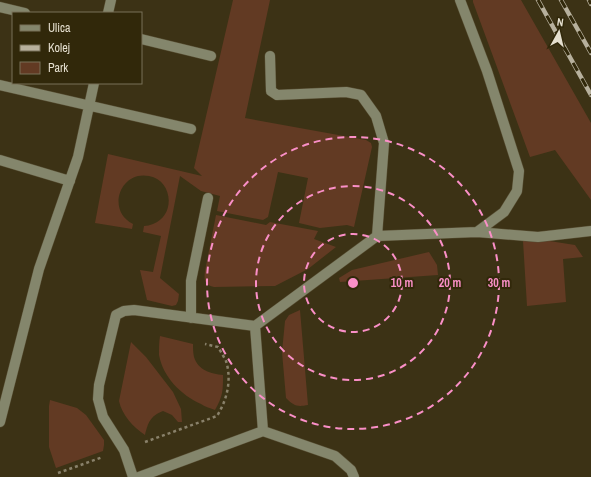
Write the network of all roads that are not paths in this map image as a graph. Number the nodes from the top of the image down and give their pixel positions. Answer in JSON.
{"nodes":[{"id":1,"x":111,"y":0,"type":"edge"},
{"id":2,"x":460,"y":0,"type":"edge"},
{"id":3,"x":0,"y":8,"type":"edge"},
{"id":4,"x":20,"y":12,"type":"edge"},
{"id":5,"x":108,"y":12,"type":"edge"},
{"id":6,"x":142,"y":39,"type":"edge"},
{"id":7,"x":211,"y":56,"type":"dead end"},
{"id":8,"x":270,"y":56,"type":"dead end"},
{"id":9,"x":94,"y":84,"type":"edge"},
{"id":10,"x":0,"y":85,"type":"edge"},
{"id":11,"x":90,"y":106,"type":"junction"},
{"id":12,"x":191,"y":129,"type":"dead end"},
{"id":13,"x":0,"y":160,"type":"edge"},
{"id":14,"x":70,"y":181,"type":"junction"},
{"id":15,"x":208,"y":198,"type":"dead end"},
{"id":16,"x":591,"y":231,"type":"edge"},
{"id":17,"x":477,"y":232,"type":"junction"},
{"id":18,"x":378,"y":236,"type":"junction"},
{"id":19,"x":191,"y":318,"type":"junction"},
{"id":20,"x":255,"y":326,"type":"junction"},
{"id":21,"x":0,"y":422,"type":"edge"},
{"id":22,"x":263,"y":431,"type":"junction"},
{"id":23,"x":133,"y":477,"type":"edge"},
{"id":24,"x":139,"y":477,"type":"edge"},
{"id":25,"x":354,"y":477,"type":"edge"}],
"edges":[{"from":1,"to":5,"type":"lane"},
{"from":2,"to":17,"type":"lane"},
{"from":3,"to":4,"type":"lane"},
{"from":6,"to":7,"type":"lane"},
{"from":8,"to":18,"type":"lane"},
{"from":9,"to":11,"type":"lane"},
{"from":10,"to":11,"type":"lane"},
{"from":11,"to":12,"type":"lane"},
{"from":11,"to":14,"type":"lane"},
{"from":13,"to":14,"type":"lane"},
{"from":14,"to":21,"type":"lane"},
{"from":15,"to":19,"type":"lane"},
{"from":16,"to":17,"type":"lane"},
{"from":17,"to":18,"type":"lane"},
{"from":18,"to":20,"type":"lane"},
{"from":19,"to":20,"type":"lane"},
{"from":19,"to":23,"type":"lane"},
{"from":20,"to":22,"type":"lane"},
{"from":22,"to":24,"type":"lane"},
{"from":22,"to":25,"type":"lane"}]}
